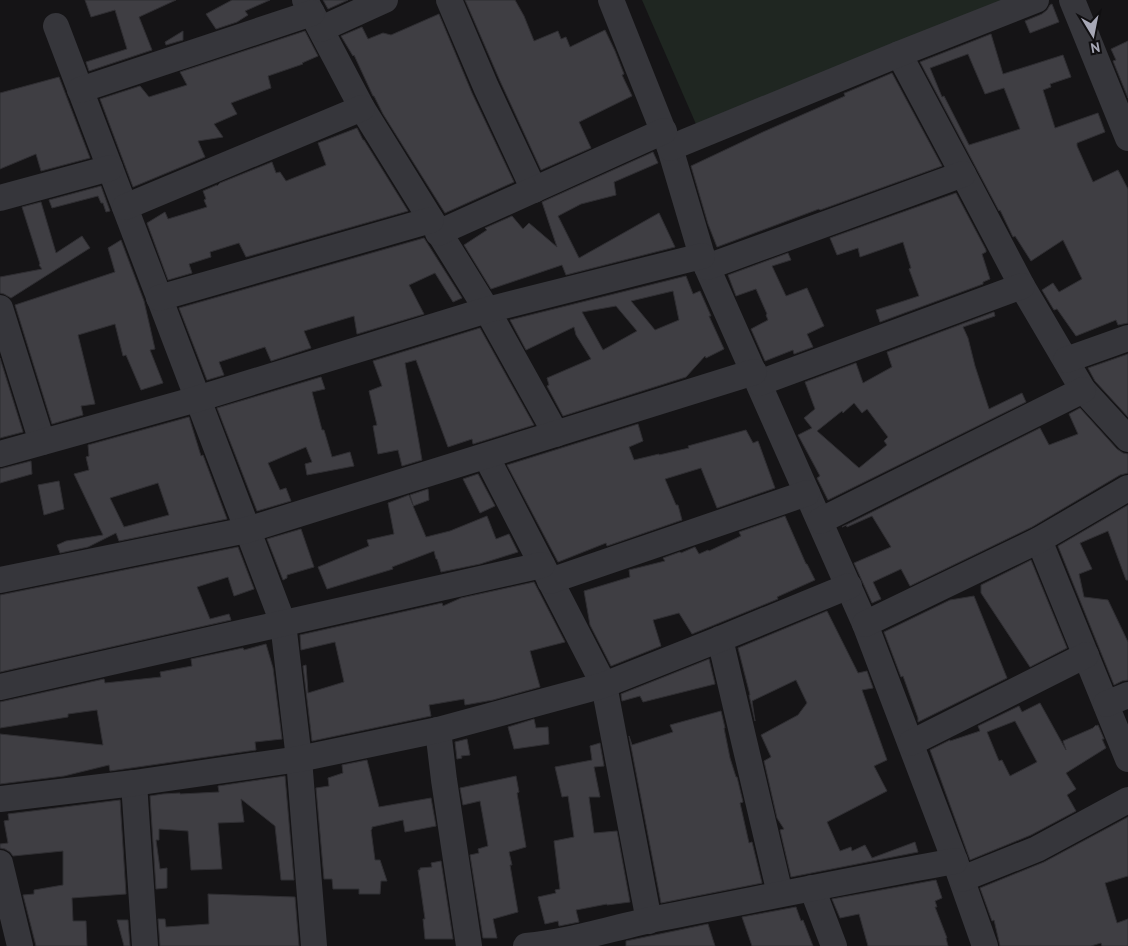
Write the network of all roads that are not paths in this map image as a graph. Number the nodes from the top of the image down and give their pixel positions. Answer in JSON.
{"nodes":[{"id":1,"x":385,"y":0,"type":"edge"},
{"id":2,"x":449,"y":0,"type":"edge"},
{"id":3,"x":611,"y":0,"type":"edge"},
{"id":4,"x":1036,"y":0,"type":"edge"},
{"id":5,"x":1072,"y":0,"type":"edge"},
{"id":6,"x":313,"y":14,"type":"edge"},
{"id":7,"x":56,"y":26,"type":"dead end"},
{"id":8,"x":899,"y":54,"type":"junction"},
{"id":9,"x":80,"y":90,"type":"junction"},
{"id":10,"x":362,"y":108,"type":"junction"},
{"id":11,"x":1128,"y":138,"type":"edge"},
{"id":12,"x":667,"y":140,"type":"junction"},
{"id":13,"x":110,"y":168,"type":"junction"},
{"id":14,"x":963,"y":174,"type":"junction"},
{"id":15,"x":534,"y":190,"type":"junction"},
{"id":16,"x":0,"y":198,"type":"edge"},
{"id":17,"x":125,"y":207,"type":"junction"},
{"id":18,"x":434,"y":226,"type":"junction"},
{"id":19,"x":705,"y":262,"type":"junction"},
{"id":20,"x":1022,"y":286,"type":"junction"},
{"id":21,"x":159,"y":298,"type":"junction"},
{"id":22,"x":0,"y":308,"type":"edge"},
{"id":23,"x":486,"y":310,"type":"junction"},
{"id":24,"x":1128,"y":338,"type":"edge"},
{"id":25,"x":1066,"y":360,"type":"junction"},
{"id":26,"x":756,"y":378,"type":"junction"},
{"id":27,"x":1083,"y":390,"type":"junction"},
{"id":28,"x":197,"y":399,"type":"junction"},
{"id":29,"x":556,"y":434,"type":"junction"},
{"id":30,"x":1128,"y":439,"type":"edge"},
{"id":31,"x":42,"y":442,"type":"junction"},
{"id":32,"x":0,"y":454,"type":"edge"},
{"id":33,"x":486,"y":456,"type":"junction"},
{"id":34,"x":1128,"y":488,"type":"edge"},
{"id":35,"x":807,"y":493,"type":"junction"},
{"id":36,"x":820,"y":521,"type":"junction"},
{"id":37,"x":247,"y":530,"type":"junction"},
{"id":38,"x":1039,"y":540,"type":"junction"},
{"id":39,"x":546,"y":573,"type":"junction"},
{"id":40,"x":0,"y":580,"type":"edge"},
{"id":41,"x":849,"y":586,"type":"junction"},
{"id":42,"x":283,"y":623,"type":"junction"},
{"id":43,"x":866,"y":624,"type":"junction"},
{"id":44,"x":720,"y":639,"type":"junction"},
{"id":45,"x":1086,"y":655,"type":"junction"},
{"id":46,"x":604,"y":685,"type":"junction"},
{"id":47,"x":0,"y":687,"type":"edge"},
{"id":48,"x":1117,"y":700,"type":"edge"},
{"id":49,"x":438,"y":730,"type":"junction"},
{"id":50,"x":910,"y":743,"type":"junction"},
{"id":51,"x":299,"y":759,"type":"junction"},
{"id":52,"x":1128,"y":759,"type":"edge"},
{"id":53,"x":134,"y":783,"type":"junction"},
{"id":54,"x":0,"y":799,"type":"edge"},
{"id":55,"x":1128,"y":800,"type":"edge"},
{"id":56,"x":0,"y":863,"type":"edge"},
{"id":57,"x":958,"y":870,"type":"junction"},
{"id":58,"x":812,"y":888,"type":"junction"},
{"id":59,"x":780,"y":894,"type":"junction"},
{"id":60,"x":648,"y":921,"type":"junction"},
{"id":61,"x":20,"y":946,"type":"edge"},
{"id":62,"x":144,"y":946,"type":"edge"},
{"id":63,"x":314,"y":946,"type":"edge"},
{"id":64,"x":469,"y":946,"type":"edge"},
{"id":65,"x":526,"y":946,"type":"edge"},
{"id":66,"x":834,"y":946,"type":"edge"},
{"id":67,"x":986,"y":946,"type":"edge"}],
"edges":[{"from":1,"to":6,"type":"street"},
{"from":2,"to":15,"type":"street"},
{"from":3,"to":12,"type":"street"},
{"from":4,"to":8,"type":"street"},
{"from":5,"to":11,"type":"street"},
{"from":6,"to":9,"type":"street"},
{"from":6,"to":10,"type":"street"},
{"from":7,"to":9,"type":"street"},
{"from":8,"to":12,"type":"street"},
{"from":8,"to":14,"type":"street"},
{"from":9,"to":13,"type":"street"},
{"from":10,"to":17,"type":"street"},
{"from":10,"to":18,"type":"street"},
{"from":12,"to":15,"type":"street"},
{"from":12,"to":19,"type":"street"},
{"from":13,"to":16,"type":"street"},
{"from":13,"to":17,"type":"street"},
{"from":14,"to":19,"type":"street"},
{"from":14,"to":20,"type":"street"},
{"from":15,"to":18,"type":"street"},
{"from":17,"to":21,"type":"street"},
{"from":18,"to":21,"type":"street"},
{"from":18,"to":23,"type":"street"},
{"from":19,"to":23,"type":"street"},
{"from":19,"to":26,"type":"street"},
{"from":20,"to":25,"type":"street"},
{"from":20,"to":26,"type":"street"},
{"from":21,"to":28,"type":"street"},
{"from":22,"to":31,"type":"street"},
{"from":23,"to":28,"type":"street"},
{"from":23,"to":29,"type":"street"},
{"from":24,"to":25,"type":"street"},
{"from":25,"to":27,"type":"street"},
{"from":26,"to":29,"type":"street"},
{"from":26,"to":35,"type":"street"},
{"from":27,"to":30,"type":"street"},
{"from":27,"to":36,"type":"street"},
{"from":28,"to":31,"type":"street"},
{"from":28,"to":37,"type":"street"},
{"from":29,"to":33,"type":"street"},
{"from":31,"to":32,"type":"street"},
{"from":33,"to":37,"type":"street"},
{"from":33,"to":39,"type":"street"},
{"from":34,"to":38,"type":"street"},
{"from":35,"to":36,"type":"street"},
{"from":35,"to":39,"type":"street"},
{"from":36,"to":41,"type":"street"},
{"from":37,"to":40,"type":"street"},
{"from":37,"to":42,"type":"street"},
{"from":38,"to":43,"type":"street"},
{"from":38,"to":45,"type":"street"},
{"from":39,"to":42,"type":"street"},
{"from":39,"to":46,"type":"street"},
{"from":41,"to":43,"type":"street"},
{"from":41,"to":44,"type":"street"},
{"from":42,"to":47,"type":"street"},
{"from":42,"to":51,"type":"street"},
{"from":43,"to":50,"type":"street"},
{"from":44,"to":46,"type":"street"},
{"from":44,"to":59,"type":"street"},
{"from":45,"to":48,"type":"street"},
{"from":45,"to":50,"type":"street"},
{"from":46,"to":49,"type":"street"},
{"from":46,"to":60,"type":"street"},
{"from":48,"to":52,"type":"street"},
{"from":49,"to":51,"type":"street"},
{"from":49,"to":64,"type":"street"},
{"from":50,"to":57,"type":"street"},
{"from":51,"to":53,"type":"street"},
{"from":51,"to":63,"type":"street"},
{"from":53,"to":54,"type":"street"},
{"from":53,"to":62,"type":"street"},
{"from":55,"to":57,"type":"street"},
{"from":56,"to":61,"type":"street"},
{"from":57,"to":58,"type":"street"},
{"from":57,"to":67,"type":"street"},
{"from":58,"to":59,"type":"street"},
{"from":58,"to":66,"type":"street"},
{"from":59,"to":60,"type":"street"},
{"from":60,"to":65,"type":"street"}]}
